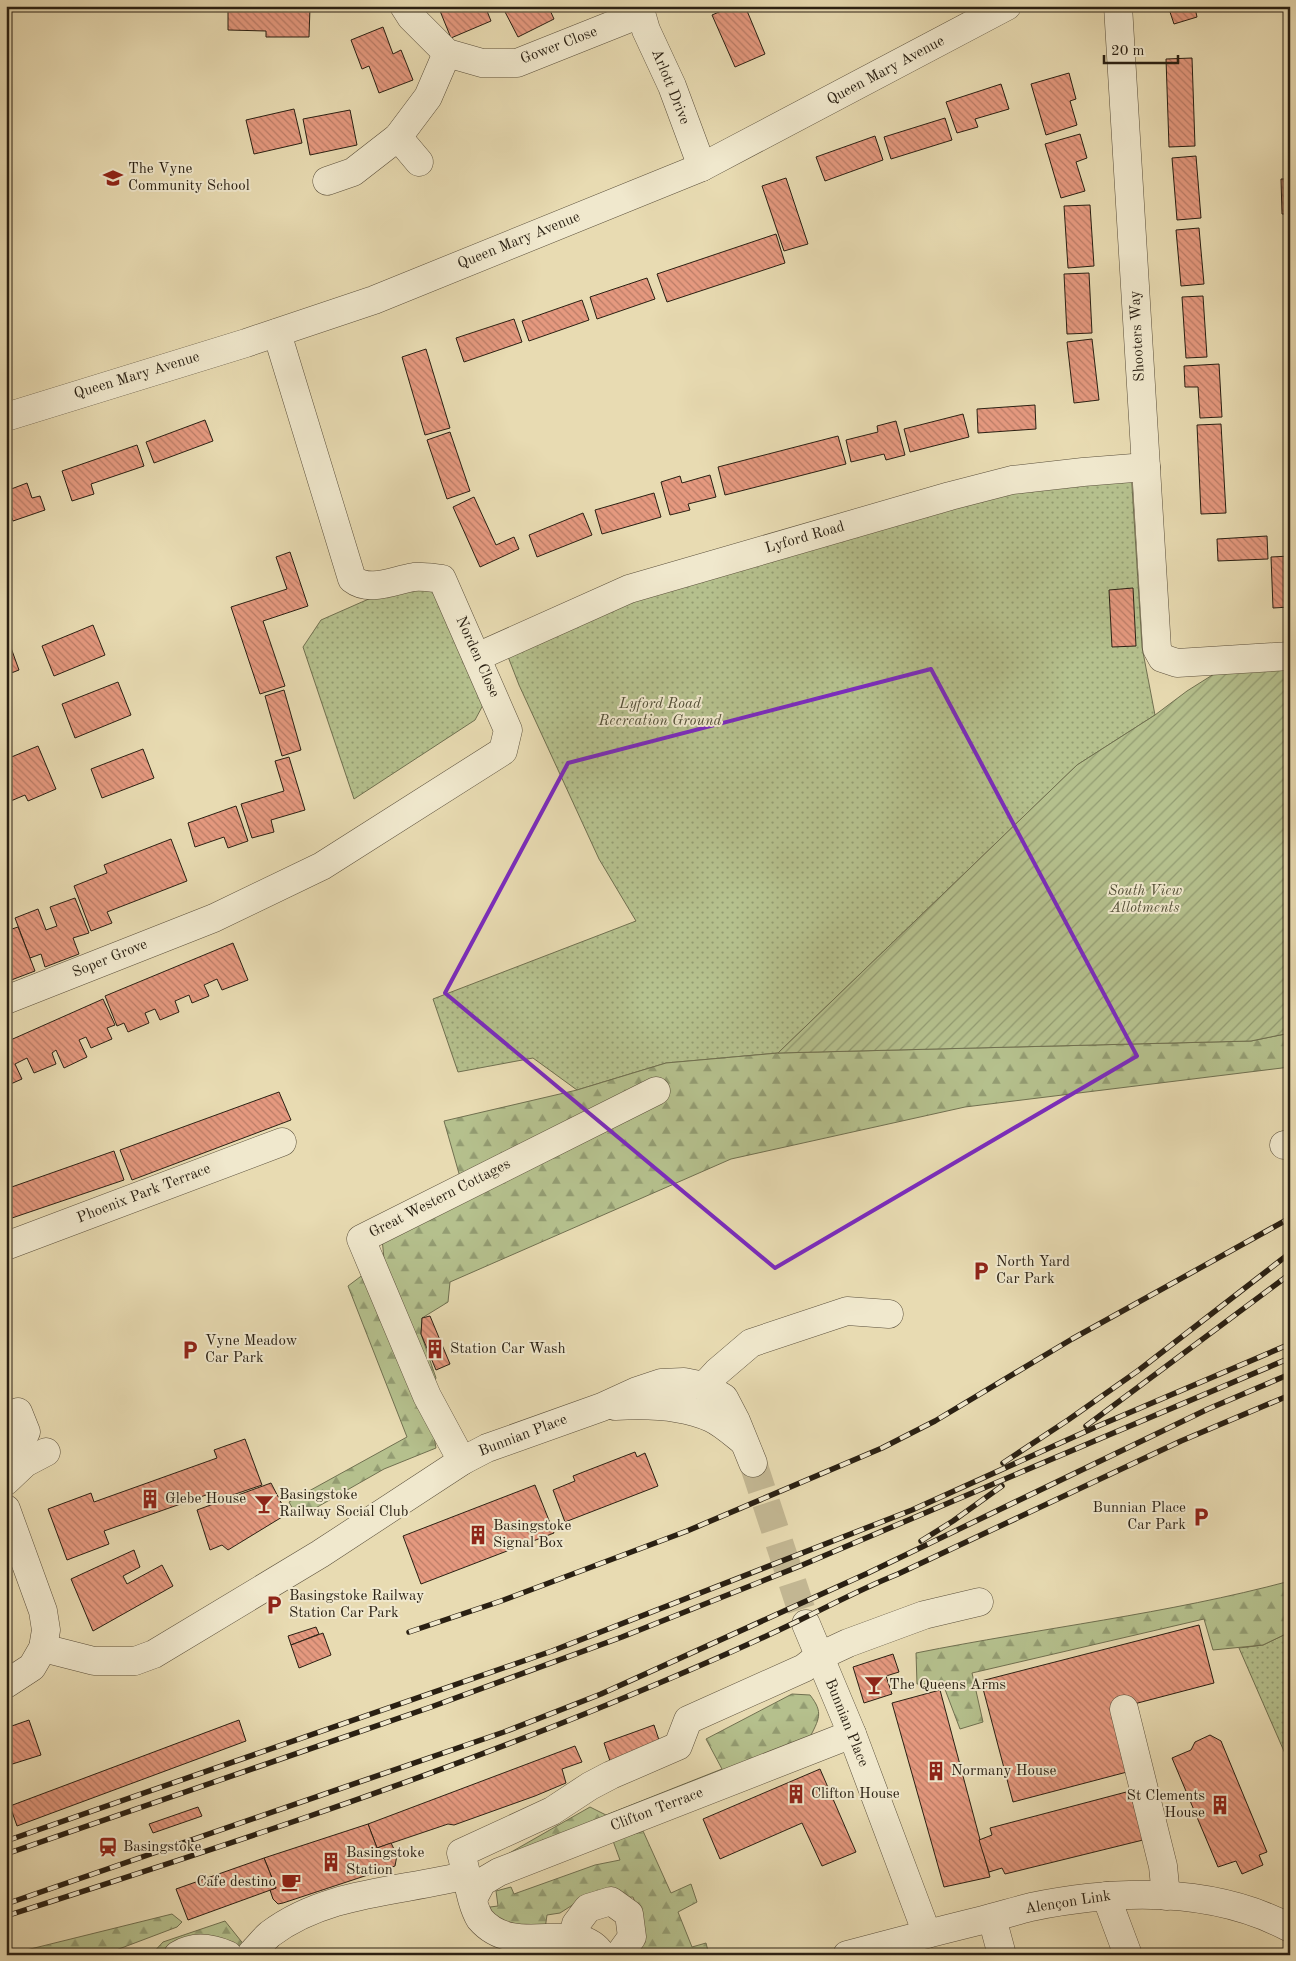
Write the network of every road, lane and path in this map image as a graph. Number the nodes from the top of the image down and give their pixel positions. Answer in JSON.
{"nodes":[{"id":1,"x":404,"y":6,"type":"edge"},
{"id":2,"x":1007,"y":6,"type":"edge"},
{"id":3,"x":1118,"y":6,"type":"edge"},
{"id":4,"x":639,"y":10,"type":"edge"},
{"id":5,"x":447,"y":53,"type":"junction"},
{"id":6,"x":398,"y":137,"type":"junction"},
{"id":7,"x":419,"y":162,"type":"dead end"},
{"id":8,"x":702,"y":167,"type":"junction"},
{"id":9,"x":327,"y":181,"type":"dead end"},
{"id":10,"x":278,"y":333,"type":"junction"},
{"id":11,"x":6,"y":417,"type":"edge"},
{"id":12,"x":1146,"y":468,"type":"junction"},
{"id":13,"x":1290,"y":656,"type":"edge"},
{"id":14,"x":477,"y":657,"type":"junction"},
{"id":15,"x":214,"y":918,"type":"joint"},
{"id":16,"x":6,"y":1000,"type":"edge"},
{"id":17,"x":656,"y":1091,"type":"dead end"},
{"id":18,"x":282,"y":1142,"type":"dead end"},
{"id":19,"x":6,"y":1246,"type":"edge"},
{"id":20,"x":889,"y":1314,"type":"dead end"},
{"id":21,"x":704,"y":1386,"type":"junction"},
{"id":22,"x":602,"y":1407,"type":"junction"},
{"id":23,"x":18,"y":1412,"type":"dead end"},
{"id":24,"x":46,"y":1452,"type":"dead end"},
{"id":25,"x":6,"y":1455,"type":"edge"},
{"id":26,"x":455,"y":1466,"type":"junction"},
{"id":27,"x":6,"y":1481,"type":"edge"},
{"id":28,"x":6,"y":1509,"type":"edge"},
{"id":29,"x":979,"y":1602,"type":"dead end"},
{"id":30,"x":806,"y":1624,"type":"tunnel mouth"},
{"id":31,"x":43,"y":1648,"type":"junction"},
{"id":32,"x":818,"y":1657,"type":"junction"},
{"id":33,"x":6,"y":1684,"type":"edge"},
{"id":34,"x":1124,"y":1709,"type":"dead end"},
{"id":35,"x":852,"y":1734,"type":"junction"},
{"id":36,"x":470,"y":1887,"type":"junction"},
{"id":37,"x":1106,"y":1896,"type":"junction"},
{"id":38,"x":1166,"y":1896,"type":"junction"},
{"id":39,"x":992,"y":1918,"type":"junction"},
{"id":40,"x":1290,"y":1928,"type":"edge"},
{"id":41,"x":572,"y":1940,"type":"junction"},
{"id":42,"x":921,"y":1942,"type":"edge"},
{"id":43,"x":240,"y":1954,"type":"edge"},
{"id":44,"x":178,"y":1955,"type":"edge"},
{"id":45,"x":602,"y":1955,"type":"edge"},
{"id":46,"x":618,"y":1955,"type":"edge"},
{"id":47,"x":847,"y":1955,"type":"edge"},
{"id":48,"x":1002,"y":1955,"type":"edge"},
{"id":49,"x":1128,"y":1955,"type":"edge"}],
"edges":[{"from":1,"to":5,"type":"street","name":"Gower Close"},
{"from":2,"to":8,"type":"street","name":"Queen Mary Avenue"},
{"from":3,"to":12,"type":"street","name":"Shooters Way"},
{"from":4,"to":5,"type":"street","name":"Gower Close"},
{"from":4,"to":8,"type":"street","name":"Arlott Drive"},
{"from":5,"to":6,"type":"street"},
{"from":6,"to":7,"type":"street"},
{"from":6,"to":9,"type":"street"},
{"from":8,"to":10,"type":"street","name":"Queen Mary Avenue"},
{"from":10,"to":11,"type":"street","name":"Queen Mary Avenue"},
{"from":10,"to":14,"type":"street","name":"Norden Close"},
{"from":12,"to":13,"type":"street","name":"Shooters Way"},
{"from":12,"to":14,"type":"street","name":"Lyford Road"},
{"from":14,"to":15,"type":"street","name":"Norden Close"},
{"from":15,"to":16,"type":"street","name":"Soper Grove"},
{"from":17,"to":26,"type":"street","name":"Great Western Cottages"},
{"from":18,"to":19,"type":"street","name":"Phoenix Park Terrace"},
{"from":20,"to":21,"type":"street"},
{"from":21,"to":22,"type":"street","name":"Bunnian Place"},
{"from":21,"to":22,"type":"street","name":"Bunnian Place"},
{"from":22,"to":26,"type":"street","name":"Bunnian Place"},
{"from":23,"to":25,"type":"street"},
{"from":24,"to":27,"type":"street"},
{"from":26,"to":31,"type":"street","name":"Bunnian Place"},
{"from":28,"to":31,"type":"street"},
{"from":29,"to":32,"type":"street"},
{"from":30,"to":32,"type":"street","name":"Bunnian Place"},
{"from":31,"to":33,"type":"street"},
{"from":32,"to":35,"type":"street","name":"Bunnian Place"},
{"from":32,"to":36,"type":"street"},
{"from":34,"to":38,"type":"street"},
{"from":35,"to":36,"type":"street","name":"Clifton Terrace"},
{"from":35,"to":42,"type":"street","name":"Bunnian Place"},
{"from":36,"to":41,"type":"street"},
{"from":36,"to":43,"type":"street"},
{"from":37,"to":38,"type":"street","name":"Alençon Link"},
{"from":37,"to":39,"type":"street","name":"Alençon Link"},
{"from":37,"to":49,"type":"street"},
{"from":38,"to":40,"type":"street","name":"Alençon Link"},
{"from":39,"to":42,"type":"street","name":"Alençon Link"},
{"from":39,"to":48,"type":"street"},
{"from":41,"to":45,"type":"street"},
{"from":41,"to":46,"type":"street"},
{"from":42,"to":47,"type":"street","name":"Alençon Link"},
{"from":43,"to":44,"type":"street"}]}
